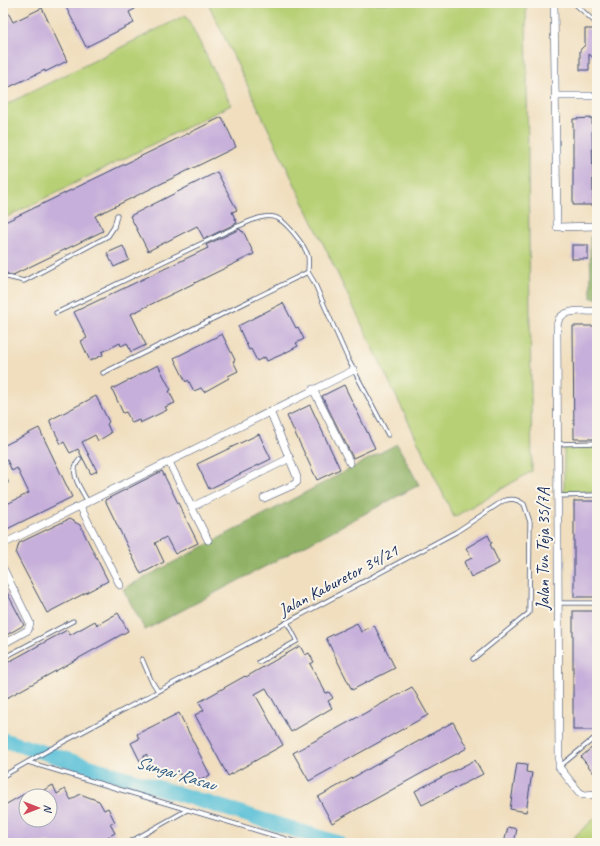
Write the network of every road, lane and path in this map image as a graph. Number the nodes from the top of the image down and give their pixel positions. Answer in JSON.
{"nodes":[{"id":1,"x":554,"y":3,"type":"edge"},
{"id":2,"x":574,"y":3,"type":"edge"},
{"id":3,"x":597,"y":24,"type":"edge"},
{"id":4,"x":556,"y":96,"type":"junction"},
{"id":5,"x":597,"y":96,"type":"edge"},
{"id":6,"x":117,"y":215,"type":"dead end"},
{"id":7,"x":597,"y":226,"type":"edge"},
{"id":8,"x":308,"y":272,"type":"junction"},
{"id":9,"x":3,"y":276,"type":"edge"},
{"id":10,"x":597,"y":311,"type":"edge"},
{"id":11,"x":56,"y":313,"type":"dead end"},
{"id":12,"x":354,"y":370,"type":"junction"},
{"id":13,"x":102,"y":373,"type":"dead end"},
{"id":14,"x":313,"y":389,"type":"junction"},
{"id":15,"x":270,"y":411,"type":"junction"},
{"id":16,"x":388,"y":435,"type":"dead end"},
{"id":17,"x":597,"y":443,"type":"edge"},
{"id":18,"x":557,"y":444,"type":"junction"},
{"id":19,"x":290,"y":458,"type":"junction"},
{"id":20,"x":80,"y":459,"type":"dead end"},
{"id":21,"x":169,"y":462,"type":"junction"},
{"id":22,"x":350,"y":463,"type":"dead end"},
{"id":23,"x":597,"y":495,"type":"edge"},
{"id":24,"x":557,"y":496,"type":"junction"},
{"id":25,"x":264,"y":498,"type":"dead end"},
{"id":26,"x":88,"y":502,"type":"junction"},
{"id":27,"x":80,"y":506,"type":"junction"},
{"id":28,"x":192,"y":507,"type":"junction"},
{"id":29,"x":208,"y":540,"type":"dead end"},
{"id":30,"x":3,"y":544,"type":"edge"},
{"id":31,"x":3,"y":568,"type":"edge"},
{"id":32,"x":120,"y":585,"type":"dead end"},
{"id":33,"x":558,"y":603,"type":"junction"},
{"id":34,"x":597,"y":603,"type":"edge"},
{"id":35,"x":73,"y":621,"type":"dead end"},
{"id":36,"x":287,"y":622,"type":"junction"},
{"id":37,"x":3,"y":644,"type":"edge"},
{"id":38,"x":3,"y":658,"type":"edge"},
{"id":39,"x":142,"y":659,"type":"dead end"},
{"id":40,"x":473,"y":659,"type":"dead end"},
{"id":41,"x":258,"y":662,"type":"dead end"},
{"id":42,"x":158,"y":691,"type":"junction"},
{"id":43,"x":597,"y":736,"type":"edge"},
{"id":44,"x":28,"y":762,"type":"junction"},
{"id":45,"x":559,"y":767,"type":"junction"},
{"id":46,"x":3,"y":776,"type":"edge"},
{"id":47,"x":597,"y":794,"type":"edge"},
{"id":48,"x":187,"y":810,"type":"junction"},
{"id":49,"x":128,"y":843,"type":"edge"},
{"id":50,"x":299,"y":843,"type":"edge"}],
"edges":[{"from":1,"to":4,"type":"street"},
{"from":2,"to":3,"type":"lane"},
{"from":4,"to":5,"type":"street"},
{"from":4,"to":7,"type":"street"},
{"from":6,"to":9,"type":"lane"},
{"from":8,"to":11,"type":"lane"},
{"from":8,"to":12,"type":"lane"},
{"from":8,"to":13,"type":"lane"},
{"from":10,"to":18,"type":"street","name":"Jalan Tun Teja 35/7A"},
{"from":12,"to":14,"type":"street"},
{"from":12,"to":16,"type":"lane"},
{"from":14,"to":15,"type":"street"},
{"from":14,"to":22,"type":"street"},
{"from":15,"to":19,"type":"street"},
{"from":15,"to":21,"type":"street"},
{"from":17,"to":18,"type":"lane"},
{"from":18,"to":24,"type":"street","name":"Jalan Tun Teja 35/7A"},
{"from":19,"to":25,"type":"street"},
{"from":19,"to":28,"type":"street"},
{"from":20,"to":26,"type":"lane"},
{"from":21,"to":26,"type":"street"},
{"from":21,"to":28,"type":"street"},
{"from":23,"to":24,"type":"lane"},
{"from":24,"to":33,"type":"street","name":"Jalan Tun Teja 35/7A"},
{"from":26,"to":27,"type":"street"},
{"from":27,"to":30,"type":"street"},
{"from":27,"to":32,"type":"street"},
{"from":28,"to":29,"type":"street"},
{"from":31,"to":37,"type":"street"},
{"from":33,"to":34,"type":"lane"},
{"from":33,"to":45,"type":"street","name":"Jalan Tun Teja 35/7A"},
{"from":35,"to":38,"type":"lane"},
{"from":36,"to":40,"type":"lane","name":"Jalan Kaburetor 34/21"},
{"from":36,"to":41,"type":"lane"},
{"from":36,"to":42,"type":"lane","name":"Jalan Kaburetor 34/21"},
{"from":39,"to":42,"type":"lane"},
{"from":42,"to":44,"type":"lane","name":"Jalan Kaburetor 34/21"},
{"from":43,"to":45,"type":"lane"},
{"from":44,"to":46,"type":"lane","name":"Jalan Kaburetor 34/21"},
{"from":44,"to":48,"type":"lane"},
{"from":45,"to":47,"type":"street"},
{"from":48,"to":49,"type":"lane"},
{"from":48,"to":50,"type":"lane"}]}
